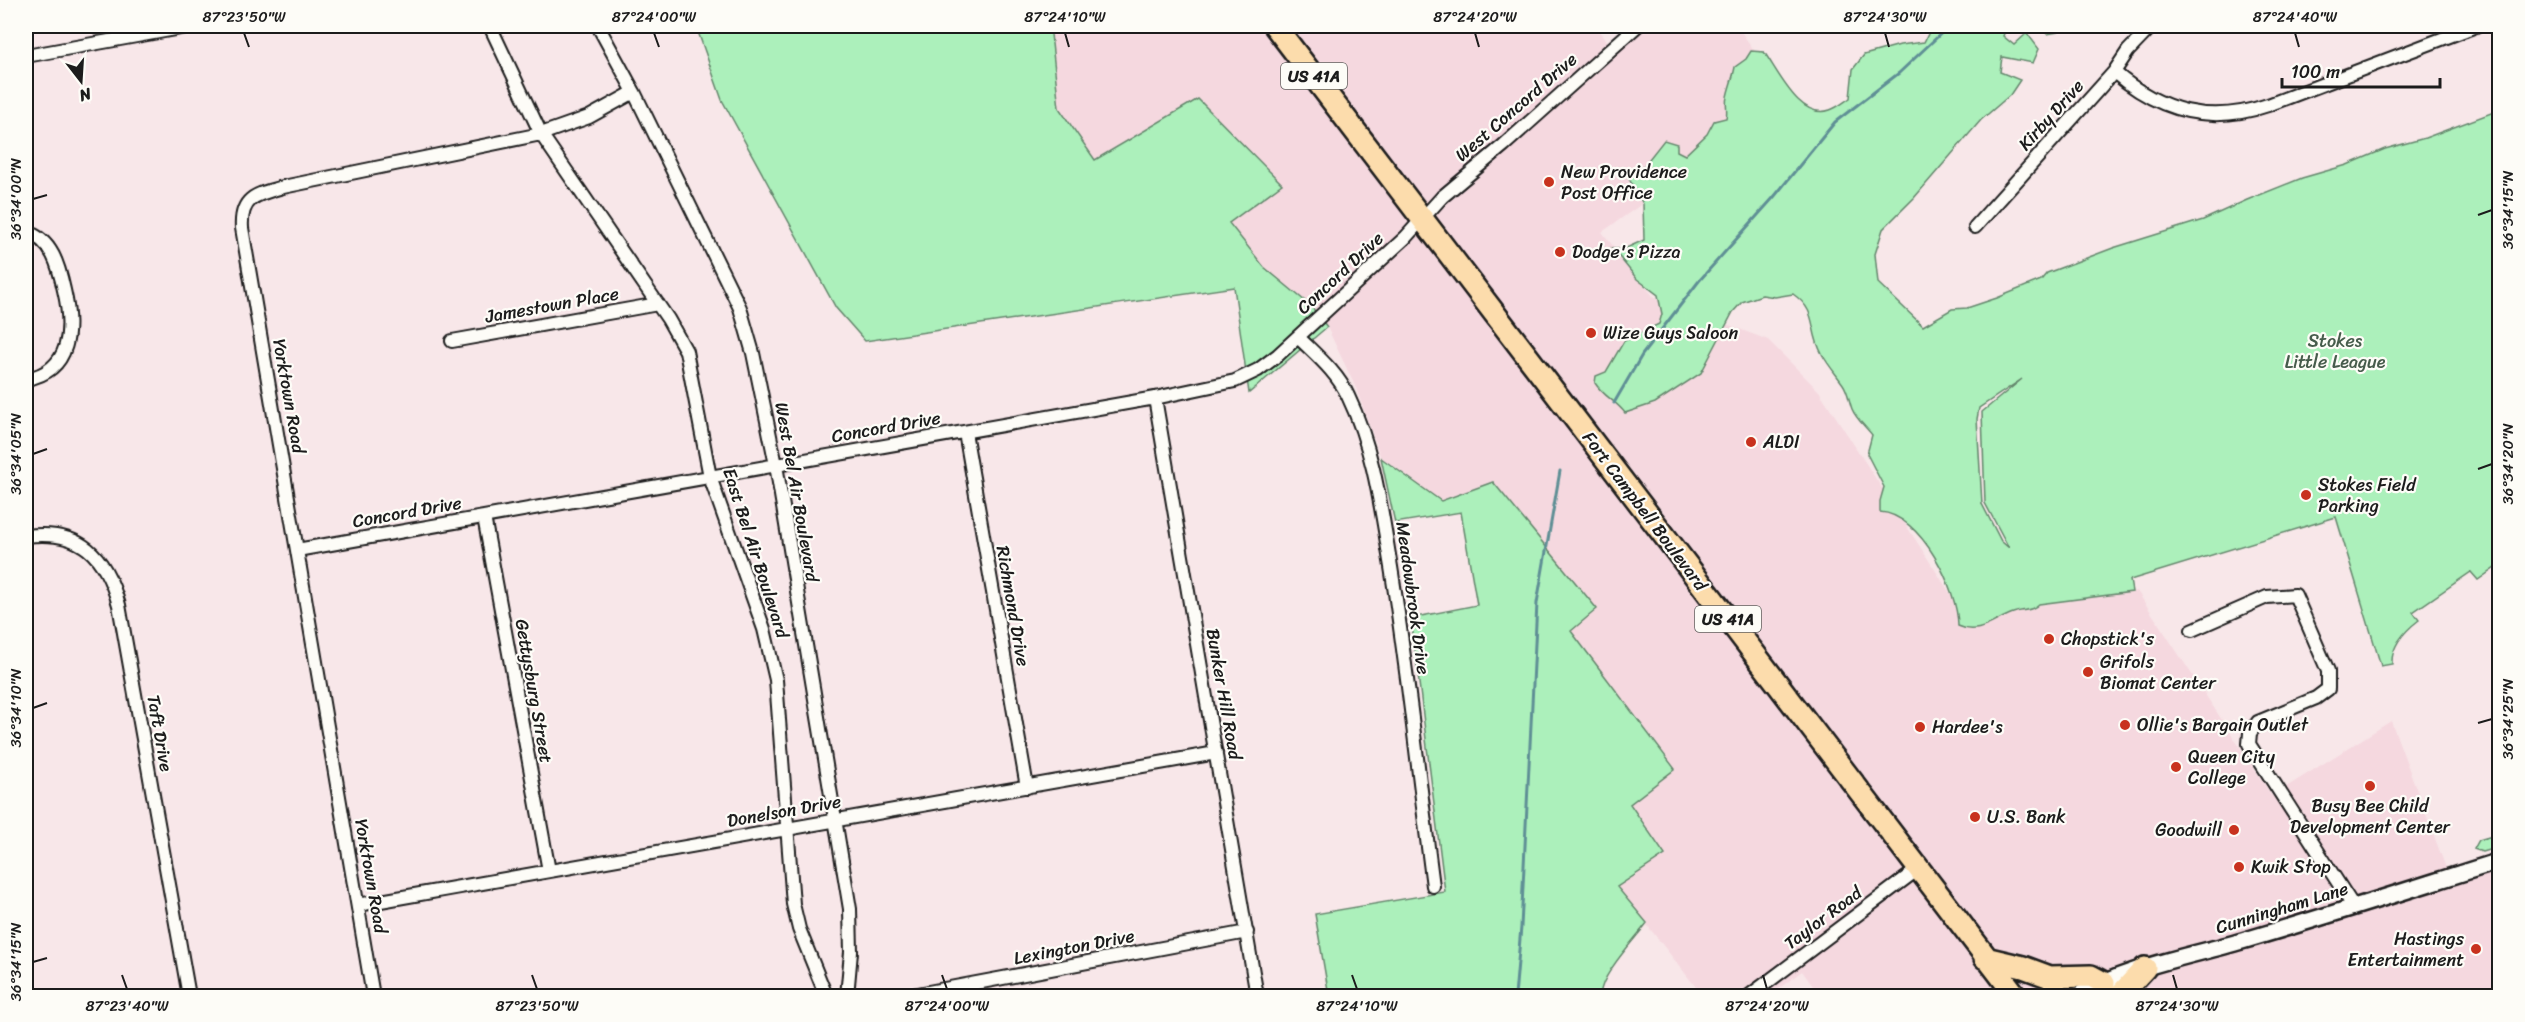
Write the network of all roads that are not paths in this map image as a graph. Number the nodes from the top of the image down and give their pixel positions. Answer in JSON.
{"nodes":[{"id":1,"x":192,"y":26,"type":"edge"},
{"id":2,"x":490,"y":26,"type":"edge"},
{"id":3,"x":598,"y":26,"type":"edge"},
{"id":4,"x":1275,"y":26,"type":"edge"},
{"id":5,"x":1637,"y":26,"type":"edge"},
{"id":6,"x":2152,"y":26,"type":"edge"},
{"id":7,"x":2476,"y":26,"type":"edge"},
{"id":8,"x":26,"y":56,"type":"edge"},
{"id":9,"x":2114,"y":72,"type":"junction"},
{"id":10,"x":634,"y":93,"type":"junction"},
{"id":11,"x":541,"y":134,"type":"junction"},
{"id":12,"x":1422,"y":219,"type":"junction"},
{"id":13,"x":1975,"y":227,"type":"dead end"},
{"id":14,"x":26,"y":232,"type":"edge"},
{"id":15,"x":658,"y":304,"type":"junction"},
{"id":16,"x":1298,"y":337,"type":"junction"},
{"id":17,"x":452,"y":341,"type":"dead end"},
{"id":18,"x":26,"y":380,"type":"edge"},
{"id":19,"x":1155,"y":398,"type":"junction"},
{"id":20,"x":965,"y":432,"type":"junction"},
{"id":21,"x":776,"y":465,"type":"junction"},
{"id":22,"x":711,"y":477,"type":"junction"},
{"id":23,"x":484,"y":517,"type":"junction"},
{"id":24,"x":26,"y":536,"type":"edge"},
{"id":25,"x":297,"y":550,"type":"junction"},
{"id":26,"x":2192,"y":630,"type":"dead end"},
{"id":27,"x":1216,"y":753,"type":"junction"},
{"id":28,"x":1027,"y":787,"type":"junction"},
{"id":29,"x":836,"y":820,"type":"junction"},
{"id":30,"x":787,"y":829,"type":"junction"},
{"id":31,"x":2499,"y":861,"type":"edge"},
{"id":32,"x":1918,"y":869,"type":"junction"},
{"id":33,"x":549,"y":871,"type":"junction"},
{"id":34,"x":1432,"y":886,"type":"dead end"},
{"id":35,"x":358,"y":905,"type":"junction"},
{"id":36,"x":2353,"y":906,"type":"junction"},
{"id":37,"x":1247,"y":932,"type":"junction"},
{"id":38,"x":1985,"y":957,"type":"junction"},
{"id":39,"x":2145,"y":968,"type":"joint"},
{"id":40,"x":2111,"y":990,"type":"edge"},
{"id":41,"x":189,"y":996,"type":"edge"},
{"id":42,"x":373,"y":996,"type":"edge"},
{"id":43,"x":829,"y":996,"type":"edge"},
{"id":44,"x":847,"y":996,"type":"edge"},
{"id":45,"x":907,"y":996,"type":"edge"},
{"id":46,"x":1257,"y":996,"type":"edge"},
{"id":47,"x":1749,"y":996,"type":"edge"},
{"id":48,"x":2016,"y":996,"type":"edge"},
{"id":49,"x":2077,"y":996,"type":"edge"}],
"edges":[{"from":1,"to":8,"type":"street"},
{"from":2,"to":11,"type":"street","name":"East Bel Air Boulevard"},
{"from":3,"to":10,"type":"street","name":"West Bel Air Boulevard"},
{"from":4,"to":12,"type":"highway","name":"Fort Campbell Boulevard","number":"US 41A"},
{"from":5,"to":12,"type":"street","name":"West Concord Drive"},
{"from":6,"to":9,"type":"street","name":"Kirby Drive"},
{"from":7,"to":9,"type":"street"},
{"from":9,"to":13,"type":"street","name":"Kirby Drive"},
{"from":10,"to":11,"type":"street","name":"Yorktown Road"},
{"from":10,"to":21,"type":"street","name":"West Bel Air Boulevard"},
{"from":11,"to":15,"type":"street","name":"East Bel Air Boulevard"},
{"from":11,"to":25,"type":"street","name":"Yorktown Road"},
{"from":12,"to":16,"type":"street","name":"Concord Drive"},
{"from":12,"to":32,"type":"highway","name":"Fort Campbell Boulevard","number":"US 41A"},
{"from":14,"to":18,"type":"street"},
{"from":15,"to":17,"type":"street","name":"Jamestown Place"},
{"from":15,"to":22,"type":"street","name":"East Bel Air Boulevard"},
{"from":16,"to":19,"type":"street","name":"Concord Drive"},
{"from":16,"to":34,"type":"street","name":"Meadowbrook Drive"},
{"from":19,"to":20,"type":"street","name":"Concord Drive"},
{"from":19,"to":27,"type":"street","name":"Bunker Hill Road"},
{"from":20,"to":21,"type":"street","name":"Concord Drive"},
{"from":20,"to":28,"type":"street","name":"Richmond Drive"},
{"from":21,"to":22,"type":"street","name":"Concord Drive"},
{"from":21,"to":29,"type":"street","name":"West Bel Air Boulevard"},
{"from":22,"to":23,"type":"street","name":"Concord Drive"},
{"from":22,"to":30,"type":"street","name":"East Bel Air Boulevard"},
{"from":23,"to":25,"type":"street","name":"Concord Drive"},
{"from":23,"to":33,"type":"street","name":"Gettysburg Street"},
{"from":24,"to":41,"type":"street","name":"Taft Drive"},
{"from":25,"to":35,"type":"street","name":"Yorktown Road"},
{"from":26,"to":36,"type":"street"},
{"from":27,"to":28,"type":"street","name":"Donelson Drive"},
{"from":27,"to":37,"type":"street","name":"Bunker Hill Road"},
{"from":28,"to":29,"type":"street","name":"Donelson Drive"},
{"from":29,"to":30,"type":"street","name":"Donelson Drive"},
{"from":29,"to":44,"type":"street","name":"West Bel Air Boulevard"},
{"from":30,"to":33,"type":"street","name":"Donelson Drive"},
{"from":30,"to":43,"type":"street","name":"East Bel Air Boulevard"},
{"from":31,"to":36,"type":"street","name":"Cunningham Lane"},
{"from":32,"to":38,"type":"highway","name":"Fort Campbell Boulevard","number":"US 41A"},
{"from":32,"to":47,"type":"street","name":"Taylor Road"},
{"from":33,"to":35,"type":"street","name":"Donelson Drive"},
{"from":35,"to":42,"type":"street","name":"Yorktown Road"},
{"from":36,"to":39,"type":"street","name":"Cunningham Lane"},
{"from":37,"to":45,"type":"street","name":"Lexington Drive"},
{"from":37,"to":46,"type":"street","name":"Bunker Hill Road"},
{"from":38,"to":40,"type":"highway"},
{"from":38,"to":48,"type":"highway","name":"Fort Campbell Boulevard","number":"US 41A"},
{"from":39,"to":40,"type":"highway"},
{"from":40,"to":49,"type":"street"}]}
